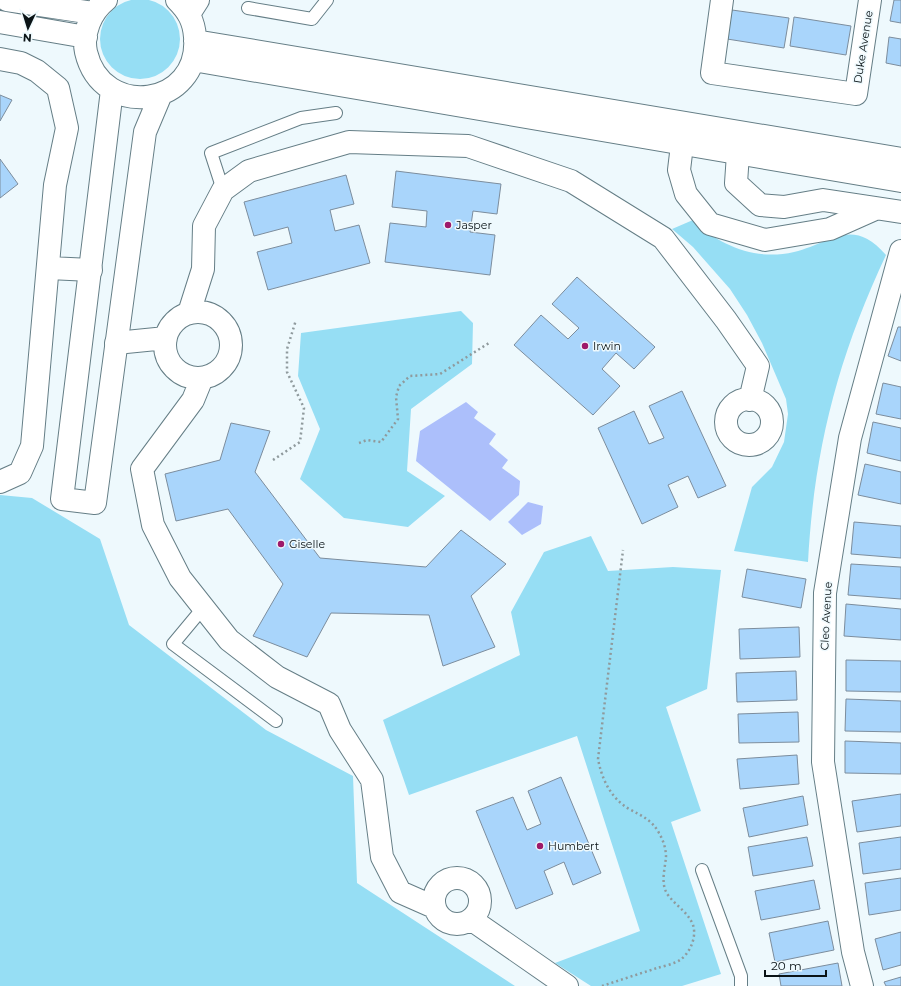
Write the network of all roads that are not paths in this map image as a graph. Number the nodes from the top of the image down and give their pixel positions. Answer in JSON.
{"nodes":[{"id":1,"x":7,"y":0,"type":"edge"},
{"id":2,"x":327,"y":0,"type":"edge"},
{"id":3,"x":722,"y":0,"type":"edge"},
{"id":4,"x":870,"y":0,"type":"edge"},
{"id":5,"x":188,"y":5,"type":"edge"},
{"id":6,"x":99,"y":7,"type":"edge"},
{"id":7,"x":248,"y":8,"type":"dead end"},
{"id":8,"x":0,"y":22,"type":"edge"},
{"id":9,"x":86,"y":37,"type":"junction"},
{"id":10,"x":194,"y":50,"type":"junction"},
{"id":11,"x":0,"y":59,"type":"edge"},
{"id":12,"x":112,"y":90,"type":"junction"},
{"id":13,"x":161,"y":94,"type":"junction"},
{"id":14,"x":336,"y":113,"type":"dead end"},
{"id":15,"x":686,"y":124,"type":"junction"},
{"id":16,"x":742,"y":133,"type":"junction"},
{"id":17,"x":682,"y":145,"type":"junction"},
{"id":18,"x":738,"y":154,"type":"junction"},
{"id":19,"x":901,"y":159,"type":"edge"},
{"id":20,"x":900,"y":178,"type":"edge"},
{"id":21,"x":223,"y":190,"type":"junction"},
{"id":22,"x":875,"y":209,"type":"junction"},
{"id":23,"x":901,"y":212,"type":"edge"},
{"id":24,"x":901,"y":251,"type":"edge"},
{"id":25,"x":48,"y":268,"type":"junction"},
{"id":26,"x":91,"y":270,"type":"junction"},
{"id":27,"x":189,"y":313,"type":"junction"},
{"id":28,"x":166,"y":338,"type":"junction"},
{"id":29,"x":116,"y":343,"type":"junction"},
{"id":30,"x":202,"y":378,"type":"junction"},
{"id":31,"x":750,"y":400,"type":"dead end"},
{"id":32,"x":73,"y":416,"type":"junction"},
{"id":33,"x":106,"y":421,"type":"junction"},
{"id":34,"x":0,"y":482,"type":"edge"},
{"id":35,"x":204,"y":608,"type":"junction"},
{"id":36,"x":276,"y":721,"type":"dead end"},
{"id":37,"x":702,"y":870,"type":"dead end"},
{"id":38,"x":434,"y":907,"type":"junction"},
{"id":39,"x":472,"y":920,"type":"junction"},
{"id":40,"x":567,"y":986,"type":"edge"},
{"id":41,"x":741,"y":986,"type":"edge"},
{"id":42,"x":862,"y":986,"type":"edge"}],
"edges":[{"from":1,"to":6,"type":"street"},
{"from":2,"to":7,"type":"lane"},
{"from":3,"to":4,"type":"street","name":"Duke Avenue"},
{"from":5,"to":10,"type":"street"},
{"from":6,"to":9,"type":"street"},
{"from":8,"to":9,"type":"street"},
{"from":9,"to":12,"type":"street"},
{"from":10,"to":13,"type":"street"},
{"from":10,"to":15,"type":"street"},
{"from":10,"to":17,"type":"street"},
{"from":11,"to":25,"type":"street"},
{"from":12,"to":13,"type":"street"},
{"from":12,"to":26,"type":"street"},
{"from":13,"to":29,"type":"street"},
{"from":14,"to":21,"type":"lane"},
{"from":15,"to":16,"type":"street"},
{"from":15,"to":17,"type":"street"},
{"from":16,"to":18,"type":"street"},
{"from":16,"to":19,"type":"street"},
{"from":17,"to":18,"type":"street"},
{"from":17,"to":22,"type":"street"},
{"from":18,"to":20,"type":"street"},
{"from":18,"to":22,"type":"street"},
{"from":21,"to":27,"type":"street"},
{"from":21,"to":31,"type":"street"},
{"from":22,"to":23,"type":"street"},
{"from":24,"to":42,"type":"street","name":"Cleo Avenue"},
{"from":25,"to":26,"type":"street"},
{"from":25,"to":34,"type":"street"},
{"from":26,"to":32,"type":"street"},
{"from":27,"to":28,"type":"street"},
{"from":27,"to":30,"type":"street"},
{"from":28,"to":29,"type":"street"},
{"from":28,"to":30,"type":"street"},
{"from":29,"to":33,"type":"street"},
{"from":30,"to":35,"type":"street"},
{"from":32,"to":33,"type":"street"},
{"from":32,"to":33,"type":"street"},
{"from":35,"to":36,"type":"lane"},
{"from":35,"to":38,"type":"street"},
{"from":37,"to":41,"type":"lane"},
{"from":38,"to":39,"type":"street"},
{"from":38,"to":39,"type":"street"},
{"from":39,"to":40,"type":"street"}]}
